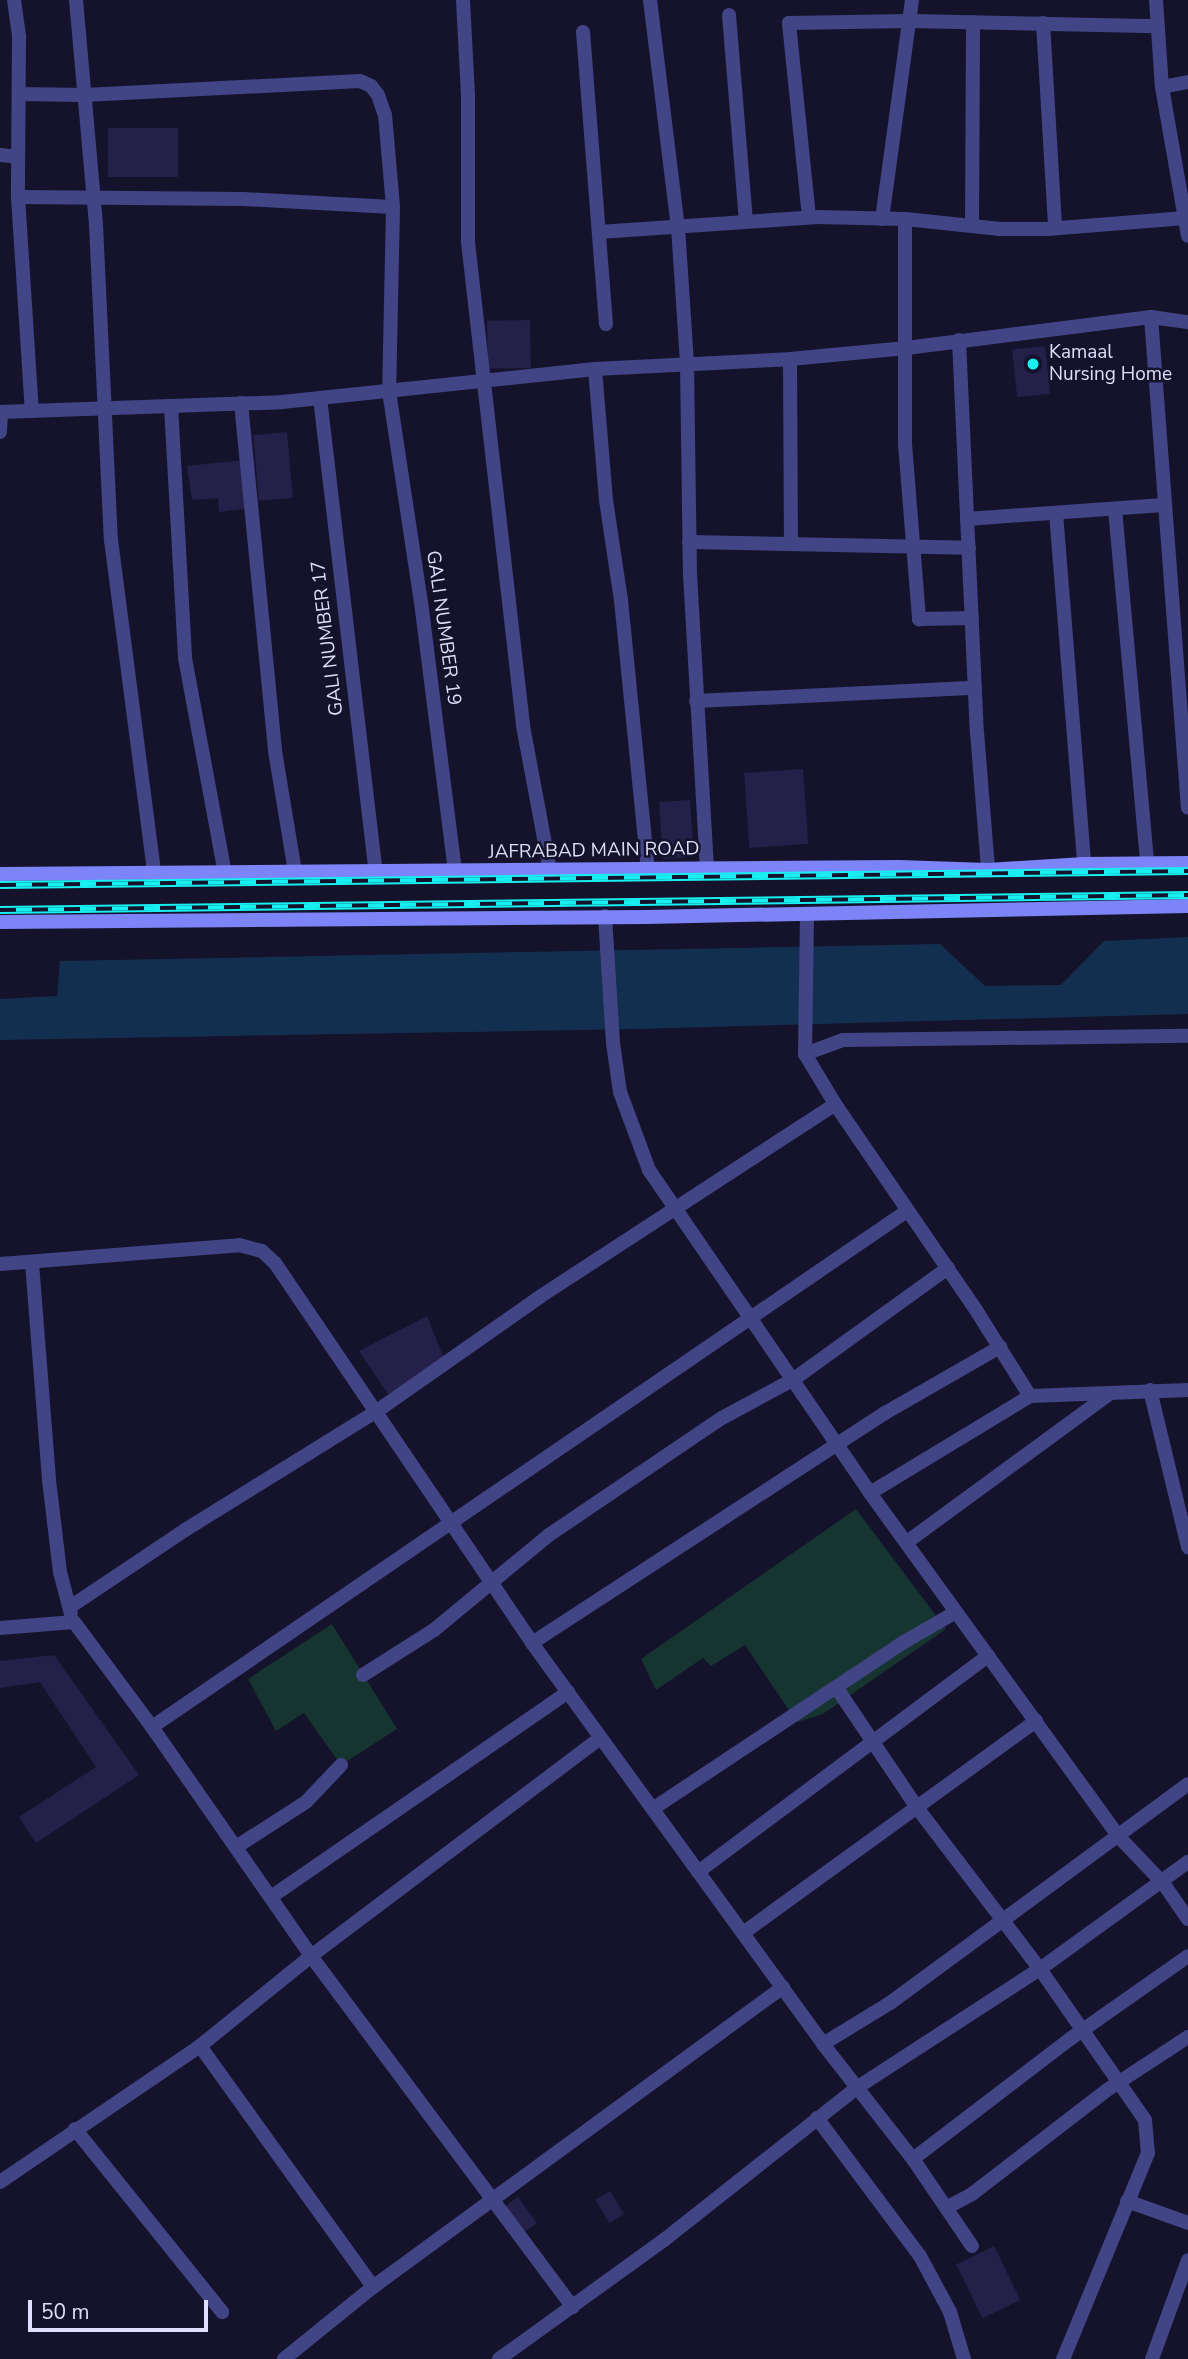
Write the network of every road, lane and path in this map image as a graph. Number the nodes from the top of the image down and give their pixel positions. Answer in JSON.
{"nodes":[{"id":1,"x":14,"y":0,"type":"edge"},
{"id":2,"x":76,"y":0,"type":"edge"},
{"id":3,"x":463,"y":0,"type":"edge"},
{"id":4,"x":650,"y":0,"type":"edge"},
{"id":5,"x":912,"y":0,"type":"edge"},
{"id":6,"x":1156,"y":0,"type":"edge"},
{"id":7,"x":729,"y":15,"type":"dead end"},
{"id":8,"x":910,"y":21,"type":"junction"},
{"id":9,"x":974,"y":22,"type":"junction"},
{"id":10,"x":1043,"y":23,"type":"junction"},
{"id":11,"x":1157,"y":26,"type":"junction"},
{"id":12,"x":583,"y":32,"type":"dead end"},
{"id":13,"x":1188,"y":82,"type":"edge"},
{"id":14,"x":1162,"y":87,"type":"junction"},
{"id":15,"x":19,"y":94,"type":"junction"},
{"id":16,"x":85,"y":94,"type":"junction"},
{"id":17,"x":0,"y":155,"type":"edge"},
{"id":18,"x":19,"y":157,"type":"junction"},
{"id":19,"x":1184,"y":182,"type":"edge"},
{"id":20,"x":18,"y":197,"type":"junction"},
{"id":21,"x":93,"y":197,"type":"junction"},
{"id":22,"x":393,"y":207,"type":"junction"},
{"id":23,"x":809,"y":217,"type":"junction"},
{"id":24,"x":1185,"y":218,"type":"junction"},
{"id":25,"x":882,"y":219,"type":"junction"},
{"id":26,"x":905,"y":219,"type":"junction"},
{"id":27,"x":746,"y":221,"type":"junction"},
{"id":28,"x":972,"y":225,"type":"junction"},
{"id":29,"x":678,"y":227,"type":"junction"},
{"id":30,"x":1055,"y":229,"type":"junction"},
{"id":31,"x":599,"y":232,"type":"junction"},
{"id":32,"x":1188,"y":236,"type":"edge"},
{"id":33,"x":1151,"y":317,"type":"junction"},
{"id":34,"x":1188,"y":322,"type":"edge"},
{"id":35,"x":606,"y":324,"type":"dead end"},
{"id":36,"x":959,"y":340,"type":"junction"},
{"id":37,"x":906,"y":348,"type":"junction"},
{"id":38,"x":790,"y":359,"type":"junction"},
{"id":39,"x":687,"y":363,"type":"junction"},
{"id":40,"x":595,"y":369,"type":"junction"},
{"id":41,"x":485,"y":381,"type":"junction"},
{"id":42,"x":389,"y":391,"type":"junction"},
{"id":43,"x":320,"y":398,"type":"junction"},
{"id":44,"x":242,"y":403,"type":"junction"},
{"id":45,"x":171,"y":406,"type":"junction"},
{"id":46,"x":106,"y":409,"type":"junction"},
{"id":47,"x":32,"y":411,"type":"junction"},
{"id":48,"x":1,"y":412,"type":"edge"},
{"id":49,"x":0,"y":432,"type":"edge"},
{"id":50,"x":1164,"y":505,"type":"junction"},
{"id":51,"x":1115,"y":509,"type":"junction"},
{"id":52,"x":1056,"y":513,"type":"junction"},
{"id":53,"x":967,"y":519,"type":"junction"},
{"id":54,"x":689,"y":542,"type":"junction"},
{"id":55,"x":791,"y":544,"type":"junction"},
{"id":56,"x":913,"y":548,"type":"junction"},
{"id":57,"x":969,"y":548,"type":"junction"},
{"id":58,"x":972,"y":618,"type":"junction"},
{"id":59,"x":975,"y":688,"type":"junction"},
{"id":60,"x":696,"y":701,"type":"junction"},
{"id":61,"x":1188,"y":808,"type":"edge"},
{"id":62,"x":1188,"y":863,"type":"edge"},
{"id":63,"x":1084,"y":864,"type":"junction"},
{"id":64,"x":1147,"y":864,"type":"junction"},
{"id":65,"x":648,"y":869,"type":"junction"},
{"id":66,"x":707,"y":869,"type":"junction"},
{"id":67,"x":550,"y":870,"type":"junction"},
{"id":68,"x":988,"y":870,"type":"junction"},
{"id":69,"x":455,"y":871,"type":"junction"},
{"id":70,"x":295,"y":872,"type":"junction"},
{"id":71,"x":376,"y":872,"type":"junction"},
{"id":72,"x":154,"y":873,"type":"junction"},
{"id":73,"x":226,"y":873,"type":"junction"},
{"id":74,"x":0,"y":874,"type":"edge"},
{"id":75,"x":1188,"y":906,"type":"edge"},
{"id":76,"x":807,"y":914,"type":"junction"},
{"id":77,"x":605,"y":916,"type":"junction"},
{"id":78,"x":0,"y":922,"type":"edge"},
{"id":79,"x":1188,"y":1036,"type":"edge"},
{"id":80,"x":805,"y":1054,"type":"junction"},
{"id":81,"x":835,"y":1104,"type":"junction"},
{"id":82,"x":677,"y":1209,"type":"junction"},
{"id":83,"x":908,"y":1211,"type":"junction"},
{"id":84,"x":32,"y":1263,"type":"junction"},
{"id":85,"x":0,"y":1264,"type":"edge"},
{"id":86,"x":948,"y":1268,"type":"junction"},
{"id":87,"x":751,"y":1316,"type":"junction"},
{"id":88,"x":1000,"y":1348,"type":"junction"},
{"id":89,"x":794,"y":1379,"type":"junction"},
{"id":90,"x":1150,"y":1390,"type":"junction"},
{"id":91,"x":1188,"y":1390,"type":"edge"},
{"id":92,"x":1110,"y":1393,"type":"junction"},
{"id":93,"x":1030,"y":1396,"type":"junction"},
{"id":94,"x":377,"y":1411,"type":"junction"},
{"id":95,"x":838,"y":1445,"type":"junction"},
{"id":96,"x":870,"y":1493,"type":"junction"},
{"id":97,"x":452,"y":1524,"type":"junction"},
{"id":98,"x":907,"y":1542,"type":"junction"},
{"id":99,"x":1188,"y":1547,"type":"edge"},
{"id":100,"x":491,"y":1585,"type":"junction"},
{"id":101,"x":70,"y":1607,"type":"junction"},
{"id":102,"x":956,"y":1612,"type":"junction"},
{"id":103,"x":74,"y":1622,"type":"junction"},
{"id":104,"x":0,"y":1628,"type":"edge"},
{"id":105,"x":533,"y":1643,"type":"junction"},
{"id":106,"x":988,"y":1656,"type":"junction"},
{"id":107,"x":363,"y":1675,"type":"dead end"},
{"id":108,"x":836,"y":1688,"type":"junction"},
{"id":109,"x":568,"y":1692,"type":"junction"},
{"id":110,"x":1036,"y":1721,"type":"junction"},
{"id":111,"x":152,"y":1727,"type":"junction"},
{"id":112,"x":600,"y":1738,"type":"junction"},
{"id":113,"x":872,"y":1742,"type":"junction"},
{"id":114,"x":341,"y":1766,"type":"dead end"},
{"id":115,"x":1188,"y":1784,"type":"edge"},
{"id":116,"x":654,"y":1808,"type":"junction"},
{"id":117,"x":918,"y":1809,"type":"junction"},
{"id":118,"x":1119,"y":1837,"type":"junction"},
{"id":119,"x":236,"y":1847,"type":"junction"},
{"id":120,"x":1188,"y":1862,"type":"edge"},
{"id":121,"x":698,"y":1872,"type":"junction"},
{"id":122,"x":1163,"y":1883,"type":"junction"},
{"id":123,"x":271,"y":1897,"type":"junction"},
{"id":124,"x":1188,"y":1919,"type":"edge"},
{"id":125,"x":1004,"y":1921,"type":"junction"},
{"id":126,"x":743,"y":1933,"type":"junction"},
{"id":127,"x":310,"y":1956,"type":"junction"},
{"id":128,"x":1188,"y":1956,"type":"edge"},
{"id":129,"x":1040,"y":1969,"type":"junction"},
{"id":130,"x":783,"y":1987,"type":"junction"},
{"id":131,"x":1082,"y":2031,"type":"junction"},
{"id":132,"x":1188,"y":2037,"type":"edge"},
{"id":133,"x":823,"y":2044,"type":"junction"},
{"id":134,"x":200,"y":2046,"type":"junction"},
{"id":135,"x":1118,"y":2083,"type":"junction"},
{"id":136,"x":858,"y":2087,"type":"junction"},
{"id":137,"x":817,"y":2118,"type":"junction"},
{"id":138,"x":75,"y":2129,"type":"junction"},
{"id":139,"x":913,"y":2159,"type":"junction"},
{"id":140,"x":0,"y":2182,"type":"edge"},
{"id":141,"x":491,"y":2200,"type":"junction"},
{"id":142,"x":1127,"y":2201,"type":"junction"},
{"id":143,"x":946,"y":2208,"type":"junction"},
{"id":144,"x":1188,"y":2223,"type":"edge"},
{"id":145,"x":972,"y":2246,"type":"dead end"},
{"id":146,"x":1188,"y":2260,"type":"edge"},
{"id":147,"x":373,"y":2287,"type":"junction"},
{"id":148,"x":573,"y":2307,"type":"junction"},
{"id":149,"x":222,"y":2312,"type":"dead end"},
{"id":150,"x":284,"y":2359,"type":"edge"},
{"id":151,"x":499,"y":2359,"type":"edge"},
{"id":152,"x":964,"y":2359,"type":"edge"},
{"id":153,"x":1063,"y":2359,"type":"edge"},
{"id":154,"x":1153,"y":2359,"type":"edge"}],
"edges":[{"from":1,"to":15,"type":"street"},
{"from":2,"to":16,"type":"street"},
{"from":3,"to":41,"type":"street"},
{"from":4,"to":29,"type":"street"},
{"from":5,"to":8,"type":"street"},
{"from":6,"to":11,"type":"street"},
{"from":7,"to":27,"type":"street"},
{"from":8,"to":9,"type":"street"},
{"from":8,"to":23,"type":"street"},
{"from":8,"to":25,"type":"street"},
{"from":9,"to":10,"type":"street"},
{"from":9,"to":28,"type":"street"},
{"from":10,"to":11,"type":"street"},
{"from":10,"to":30,"type":"street"},
{"from":11,"to":14,"type":"street"},
{"from":12,"to":31,"type":"street"},
{"from":13,"to":14,"type":"street"},
{"from":14,"to":19,"type":"street"},
{"from":15,"to":16,"type":"street","name":"GALI NUMBER 19"},
{"from":15,"to":18,"type":"street"},
{"from":16,"to":21,"type":"street"},
{"from":16,"to":22,"type":"street","name":"GALI NUMBER 19"},
{"from":17,"to":18,"type":"street"},
{"from":18,"to":20,"type":"street"},
{"from":19,"to":24,"type":"street"},
{"from":20,"to":21,"type":"street"},
{"from":20,"to":47,"type":"street"},
{"from":21,"to":22,"type":"street"},
{"from":21,"to":46,"type":"street"},
{"from":22,"to":42,"type":"street","name":"GALI NUMBER 19"},
{"from":23,"to":25,"type":"street"},
{"from":23,"to":27,"type":"street"},
{"from":24,"to":30,"type":"street"},
{"from":24,"to":32,"type":"street"},
{"from":25,"to":26,"type":"street"},
{"from":26,"to":28,"type":"street"},
{"from":26,"to":37,"type":"street"},
{"from":27,"to":29,"type":"street"},
{"from":28,"to":30,"type":"street"},
{"from":29,"to":31,"type":"street"},
{"from":29,"to":39,"type":"street"},
{"from":31,"to":35,"type":"street"},
{"from":33,"to":34,"type":"street"},
{"from":33,"to":36,"type":"street"},
{"from":33,"to":50,"type":"street"},
{"from":36,"to":37,"type":"street"},
{"from":36,"to":53,"type":"street"},
{"from":37,"to":38,"type":"street"},
{"from":37,"to":56,"type":"street"},
{"from":38,"to":39,"type":"street"},
{"from":38,"to":55,"type":"street"},
{"from":39,"to":40,"type":"street"},
{"from":39,"to":54,"type":"street"},
{"from":40,"to":41,"type":"street"},
{"from":40,"to":65,"type":"street"},
{"from":41,"to":42,"type":"street"},
{"from":41,"to":67,"type":"street"},
{"from":42,"to":43,"type":"street"},
{"from":42,"to":69,"type":"street","name":"GALI NUMBER 19"},
{"from":43,"to":44,"type":"street"},
{"from":43,"to":71,"type":"street","name":"GALI NUMBER 17"},
{"from":44,"to":45,"type":"street"},
{"from":44,"to":70,"type":"street"},
{"from":45,"to":46,"type":"street"},
{"from":45,"to":73,"type":"street"},
{"from":46,"to":47,"type":"street"},
{"from":46,"to":72,"type":"street"},
{"from":47,"to":48,"type":"street"},
{"from":48,"to":49,"type":"street"},
{"from":50,"to":51,"type":"street"},
{"from":50,"to":61,"type":"street"},
{"from":51,"to":52,"type":"street"},
{"from":51,"to":64,"type":"street"},
{"from":52,"to":53,"type":"street"},
{"from":52,"to":63,"type":"street"},
{"from":53,"to":57,"type":"street"},
{"from":54,"to":55,"type":"street"},
{"from":54,"to":60,"type":"street"},
{"from":55,"to":56,"type":"street"},
{"from":56,"to":57,"type":"street"},
{"from":56,"to":58,"type":"street"},
{"from":57,"to":58,"type":"street"},
{"from":58,"to":59,"type":"street"},
{"from":59,"to":60,"type":"street"},
{"from":59,"to":68,"type":"street"},
{"from":60,"to":66,"type":"street"},
{"from":62,"to":64,"type":"main road","name":"JAFRABAD MAIN ROAD"},
{"from":63,"to":64,"type":"main road","name":"JAFRABAD MAIN ROAD"},
{"from":63,"to":68,"type":"main road","name":"JAFRABAD MAIN ROAD"},
{"from":65,"to":66,"type":"main road","name":"JAFRABAD MAIN ROAD"},
{"from":65,"to":67,"type":"main road","name":"JAFRABAD MAIN ROAD"},
{"from":66,"to":68,"type":"main road","name":"JAFRABAD MAIN ROAD"},
{"from":67,"to":69,"type":"main road","name":"JAFRABAD MAIN ROAD"},
{"from":69,"to":71,"type":"main road","name":"JAFRABAD MAIN ROAD"},
{"from":70,"to":71,"type":"main road","name":"JAFRABAD MAIN ROAD"},
{"from":70,"to":73,"type":"main road","name":"JAFRABAD MAIN ROAD"},
{"from":72,"to":73,"type":"main road","name":"JAFRABAD MAIN ROAD"},
{"from":72,"to":74,"type":"main road","name":"JAFRABAD MAIN ROAD"},
{"from":75,"to":76,"type":"main road"},
{"from":76,"to":77,"type":"main road"},
{"from":76,"to":80,"type":"street"},
{"from":77,"to":78,"type":"main road"},
{"from":77,"to":82,"type":"street"},
{"from":79,"to":80,"type":"street"},
{"from":80,"to":81,"type":"street"},
{"from":81,"to":82,"type":"street"},
{"from":81,"to":83,"type":"street"},
{"from":82,"to":87,"type":"street"},
{"from":82,"to":94,"type":"street"},
{"from":83,"to":86,"type":"street"},
{"from":83,"to":87,"type":"street"},
{"from":84,"to":85,"type":"street"},
{"from":84,"to":94,"type":"street"},
{"from":84,"to":101,"type":"street"},
{"from":86,"to":88,"type":"street"},
{"from":86,"to":89,"type":"street"},
{"from":87,"to":89,"type":"street"},
{"from":87,"to":97,"type":"street"},
{"from":88,"to":93,"type":"street"},
{"from":88,"to":95,"type":"street"},
{"from":89,"to":95,"type":"street"},
{"from":89,"to":100,"type":"street"},
{"from":90,"to":91,"type":"street"},
{"from":90,"to":92,"type":"street"},
{"from":90,"to":99,"type":"street"},
{"from":92,"to":93,"type":"street"},
{"from":92,"to":98,"type":"street"},
{"from":93,"to":96,"type":"street"},
{"from":94,"to":97,"type":"street"},
{"from":94,"to":101,"type":"street"},
{"from":95,"to":96,"type":"street"},
{"from":95,"to":105,"type":"street"},
{"from":96,"to":98,"type":"street"},
{"from":97,"to":100,"type":"street"},
{"from":97,"to":111,"type":"street"},
{"from":98,"to":102,"type":"street"},
{"from":100,"to":105,"type":"street"},
{"from":100,"to":107,"type":"street"},
{"from":101,"to":103,"type":"street"},
{"from":102,"to":106,"type":"street"},
{"from":102,"to":108,"type":"street"},
{"from":103,"to":104,"type":"street"},
{"from":103,"to":111,"type":"street"},
{"from":105,"to":109,"type":"street"},
{"from":106,"to":110,"type":"street"},
{"from":106,"to":113,"type":"street"},
{"from":108,"to":113,"type":"street"},
{"from":108,"to":116,"type":"street"},
{"from":109,"to":112,"type":"street"},
{"from":109,"to":123,"type":"street"},
{"from":110,"to":117,"type":"street"},
{"from":110,"to":118,"type":"street"},
{"from":111,"to":119,"type":"street"},
{"from":112,"to":116,"type":"street"},
{"from":112,"to":127,"type":"street"},
{"from":113,"to":117,"type":"street"},
{"from":113,"to":121,"type":"street"},
{"from":114,"to":119,"type":"street"},
{"from":115,"to":118,"type":"street"},
{"from":116,"to":121,"type":"street"},
{"from":117,"to":125,"type":"street"},
{"from":117,"to":126,"type":"street"},
{"from":118,"to":122,"type":"street"},
{"from":118,"to":125,"type":"street"},
{"from":119,"to":123,"type":"street"},
{"from":120,"to":122,"type":"street"},
{"from":121,"to":126,"type":"street"},
{"from":122,"to":124,"type":"street"},
{"from":122,"to":129,"type":"street"},
{"from":123,"to":127,"type":"street"},
{"from":125,"to":129,"type":"street"},
{"from":125,"to":133,"type":"street"},
{"from":126,"to":130,"type":"street"},
{"from":127,"to":134,"type":"street"},
{"from":127,"to":141,"type":"street"},
{"from":128,"to":131,"type":"street"},
{"from":129,"to":131,"type":"street"},
{"from":129,"to":136,"type":"street"},
{"from":130,"to":133,"type":"street"},
{"from":130,"to":141,"type":"street"},
{"from":131,"to":135,"type":"street"},
{"from":131,"to":139,"type":"street"},
{"from":132,"to":135,"type":"street"},
{"from":133,"to":136,"type":"street"},
{"from":134,"to":138,"type":"street"},
{"from":134,"to":147,"type":"street"},
{"from":135,"to":142,"type":"street"},
{"from":135,"to":143,"type":"street"},
{"from":136,"to":137,"type":"street"},
{"from":136,"to":139,"type":"street"},
{"from":137,"to":148,"type":"street"},
{"from":137,"to":152,"type":"street"},
{"from":138,"to":140,"type":"street"},
{"from":138,"to":149,"type":"street"},
{"from":139,"to":143,"type":"street"},
{"from":141,"to":147,"type":"street"},
{"from":141,"to":148,"type":"street"},
{"from":142,"to":144,"type":"street"},
{"from":142,"to":153,"type":"street"},
{"from":143,"to":145,"type":"street"},
{"from":146,"to":154,"type":"street"},
{"from":147,"to":150,"type":"street"},
{"from":148,"to":151,"type":"street"}]}
